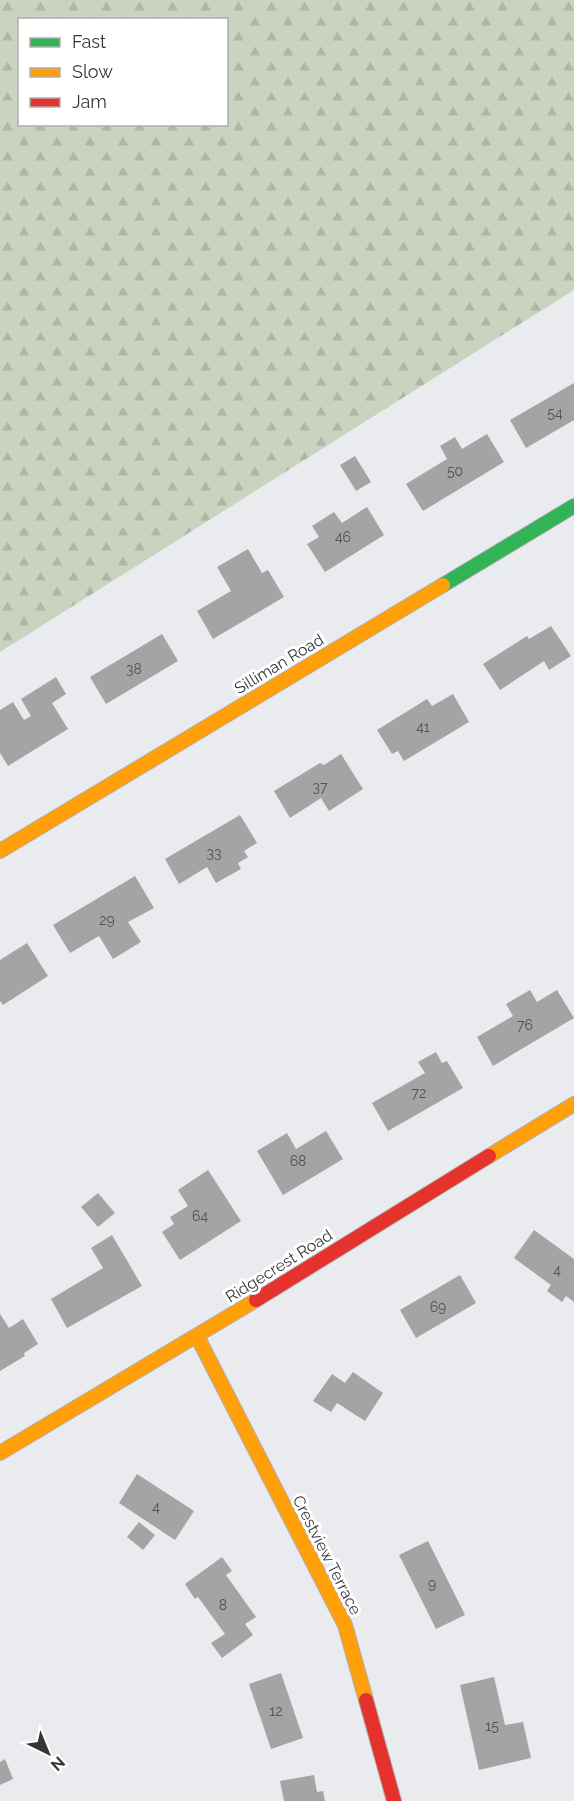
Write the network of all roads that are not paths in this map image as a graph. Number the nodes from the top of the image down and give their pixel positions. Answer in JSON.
{"nodes":[{"id":1,"x":574,"y":506,"type":"edge"},
{"id":2,"x":0,"y":851,"type":"edge"},
{"id":3,"x":574,"y":1104,"type":"edge"},
{"id":4,"x":196,"y":1336,"type":"junction"},
{"id":5,"x":0,"y":1453,"type":"edge"},
{"id":6,"x":394,"y":1801,"type":"edge"}],
"edges":[{"from":1,"to":2,"type":"street","name":"Silliman Road"},
{"from":3,"to":4,"type":"street","name":"Ridgecrest Road"},
{"from":4,"to":5,"type":"street","name":"Ridgecrest Road"},
{"from":4,"to":6,"type":"street","name":"Crestview Terrace"}]}
